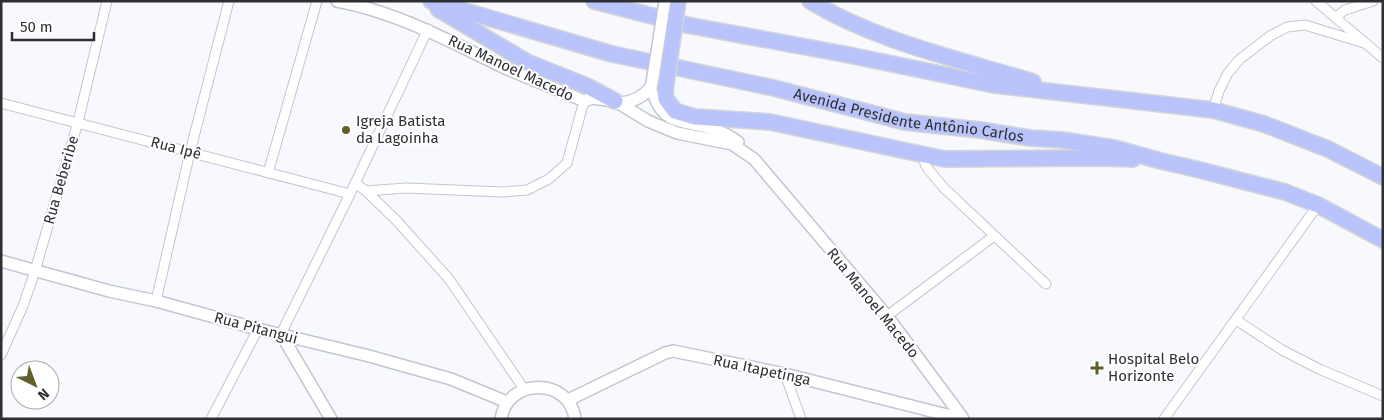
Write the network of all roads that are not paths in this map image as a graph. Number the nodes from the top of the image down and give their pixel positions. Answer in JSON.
{"nodes":[{"id":1,"x":107,"y":1,"type":"edge"},
{"id":2,"x":229,"y":1,"type":"edge"},
{"id":3,"x":317,"y":1,"type":"edge"},
{"id":4,"x":337,"y":1,"type":"edge"},
{"id":5,"x":423,"y":1,"type":"edge"},
{"id":6,"x":431,"y":1,"type":"edge"},
{"id":7,"x":594,"y":1,"type":"edge"},
{"id":8,"x":665,"y":1,"type":"edge"},
{"id":9,"x":678,"y":1,"type":"edge"},
{"id":10,"x":810,"y":1,"type":"edge"},
{"id":11,"x":1316,"y":1,"type":"edge"},
{"id":12,"x":1373,"y":1,"type":"edge"},
{"id":13,"x":1336,"y":17,"type":"junction"},
{"id":14,"x":428,"y":29,"type":"junction"},
{"id":15,"x":1364,"y":43,"type":"junction"},
{"id":16,"x":1383,"y":58,"type":"edge"},
{"id":17,"x":656,"y":87,"type":"junction"},
{"id":18,"x":1068,"y":93,"type":"junction"},
{"id":19,"x":584,"y":101,"type":"junction"},
{"id":20,"x":618,"y":102,"type":"junction"},
{"id":21,"x":1,"y":103,"type":"edge"},
{"id":22,"x":1213,"y":110,"type":"junction"},
{"id":23,"x":78,"y":122,"type":"junction"},
{"id":24,"x":190,"y":152,"type":"junction"},
{"id":25,"x":925,"y":156,"type":"junction"},
{"id":26,"x":1161,"y":161,"type":"junction"},
{"id":27,"x":268,"y":173,"type":"junction"},
{"id":28,"x":1383,"y":178,"type":"edge"},
{"id":29,"x":355,"y":183,"type":"junction"},
{"id":30,"x":366,"y":191,"type":"junction"},
{"id":31,"x":781,"y":192,"type":"junction"},
{"id":32,"x":350,"y":194,"type":"junction"},
{"id":33,"x":1318,"y":205,"type":"junction"},
{"id":34,"x":994,"y":236,"type":"junction"},
{"id":35,"x":1383,"y":240,"type":"edge"},
{"id":36,"x":1,"y":261,"type":"edge"},
{"id":37,"x":35,"y":271,"type":"junction"},
{"id":38,"x":1046,"y":284,"type":"dead end"},
{"id":39,"x":156,"y":301,"type":"junction"},
{"id":40,"x":887,"y":316,"type":"junction"},
{"id":41,"x":1236,"y":320,"type":"junction"},
{"id":42,"x":258,"y":329,"type":"junction"},
{"id":43,"x":281,"y":334,"type":"junction"},
{"id":44,"x":1,"y":355,"type":"edge"},
{"id":45,"x":785,"y":374,"type":"junction"},
{"id":46,"x":524,"y":389,"type":"junction"},
{"id":47,"x":1383,"y":396,"type":"edge"},
{"id":48,"x":568,"y":400,"type":"junction"},
{"id":49,"x":507,"y":402,"type":"junction"},
{"id":50,"x":962,"y":418,"type":"edge"},
{"id":51,"x":210,"y":419,"type":"edge"},
{"id":52,"x":331,"y":419,"type":"edge"},
{"id":53,"x":501,"y":419,"type":"edge"},
{"id":54,"x":575,"y":419,"type":"edge"},
{"id":55,"x":800,"y":419,"type":"edge"},
{"id":56,"x":1164,"y":419,"type":"edge"}],
"edges":[{"from":1,"to":23,"type":"street","name":"Rua Beberibe"},
{"from":2,"to":24,"type":"street"},
{"from":3,"to":27,"type":"street"},
{"from":4,"to":14,"type":"street","name":"Rua Manoel Macedo"},
{"from":5,"to":20,"type":"highway"},
{"from":6,"to":26,"type":"highway","name":"Avenida Presidente Antônio Carlos"},
{"from":7,"to":18,"type":"highway"},
{"from":8,"to":17,"type":"street","bridge":true},
{"from":9,"to":17,"type":"highway","bridge":true},
{"from":10,"to":18,"type":"highway"},
{"from":11,"to":13,"type":"street"},
{"from":12,"to":13,"type":"street"},
{"from":13,"to":15,"type":"street"},
{"from":14,"to":19,"type":"street","name":"Rua Manoel Macedo"},
{"from":14,"to":29,"type":"street"},
{"from":15,"to":16,"type":"street"},
{"from":15,"to":22,"type":"street"},
{"from":17,"to":20,"type":"street"},
{"from":17,"to":25,"type":"highway"},
{"from":17,"to":31,"type":"street","name":"Rua Manoel Macedo"},
{"from":18,"to":22,"type":"highway"},
{"from":19,"to":20,"type":"street","name":"Rua Manoel Macedo"},
{"from":19,"to":30,"type":"street"},
{"from":20,"to":31,"type":"street","name":"Rua Manoel Macedo"},
{"from":21,"to":23,"type":"street","name":"Rua Ipê"},
{"from":22,"to":28,"type":"highway"},
{"from":23,"to":24,"type":"street","name":"Rua Ipê"},
{"from":23,"to":37,"type":"street","name":"Rua Beberibe"},
{"from":24,"to":27,"type":"street","name":"Rua Ipê"},
{"from":24,"to":39,"type":"street"},
{"from":25,"to":26,"type":"highway"},
{"from":25,"to":34,"type":"street"},
{"from":26,"to":33,"type":"highway","name":"Avenida Presidente Antônio Carlos"},
{"from":27,"to":32,"type":"street","name":"Rua Ipê"},
{"from":29,"to":30,"type":"street"},
{"from":29,"to":32,"type":"street"},
{"from":30,"to":46,"type":"street"},
{"from":31,"to":40,"type":"street","name":"Rua Manoel Macedo"},
{"from":32,"to":43,"type":"street"},
{"from":33,"to":35,"type":"highway","name":"Avenida Presidente Antônio Carlos"},
{"from":33,"to":41,"type":"street"},
{"from":34,"to":38,"type":"street"},
{"from":34,"to":40,"type":"street"},
{"from":36,"to":37,"type":"street","name":"Rua Pitangui"},
{"from":37,"to":39,"type":"street","name":"Rua Pitangui"},
{"from":37,"to":44,"type":"street","name":"Rua Beberibe"},
{"from":39,"to":42,"type":"street","name":"Rua Pitangui"},
{"from":40,"to":50,"type":"street","name":"Rua Manoel Macedo"},
{"from":41,"to":47,"type":"street"},
{"from":41,"to":56,"type":"street"},
{"from":42,"to":43,"type":"street","name":"Rua Pitangui"},
{"from":42,"to":51,"type":"street"},
{"from":43,"to":49,"type":"street","name":"Rua Pitangui"},
{"from":43,"to":52,"type":"street"},
{"from":45,"to":48,"type":"street","name":"Rua Itapetinga"},
{"from":45,"to":50,"type":"street","name":"Rua Itapetinga"},
{"from":45,"to":55,"type":"street"},
{"from":46,"to":48,"type":"street"},
{"from":46,"to":49,"type":"street"},
{"from":48,"to":54,"type":"street"},
{"from":49,"to":53,"type":"street"}]}
